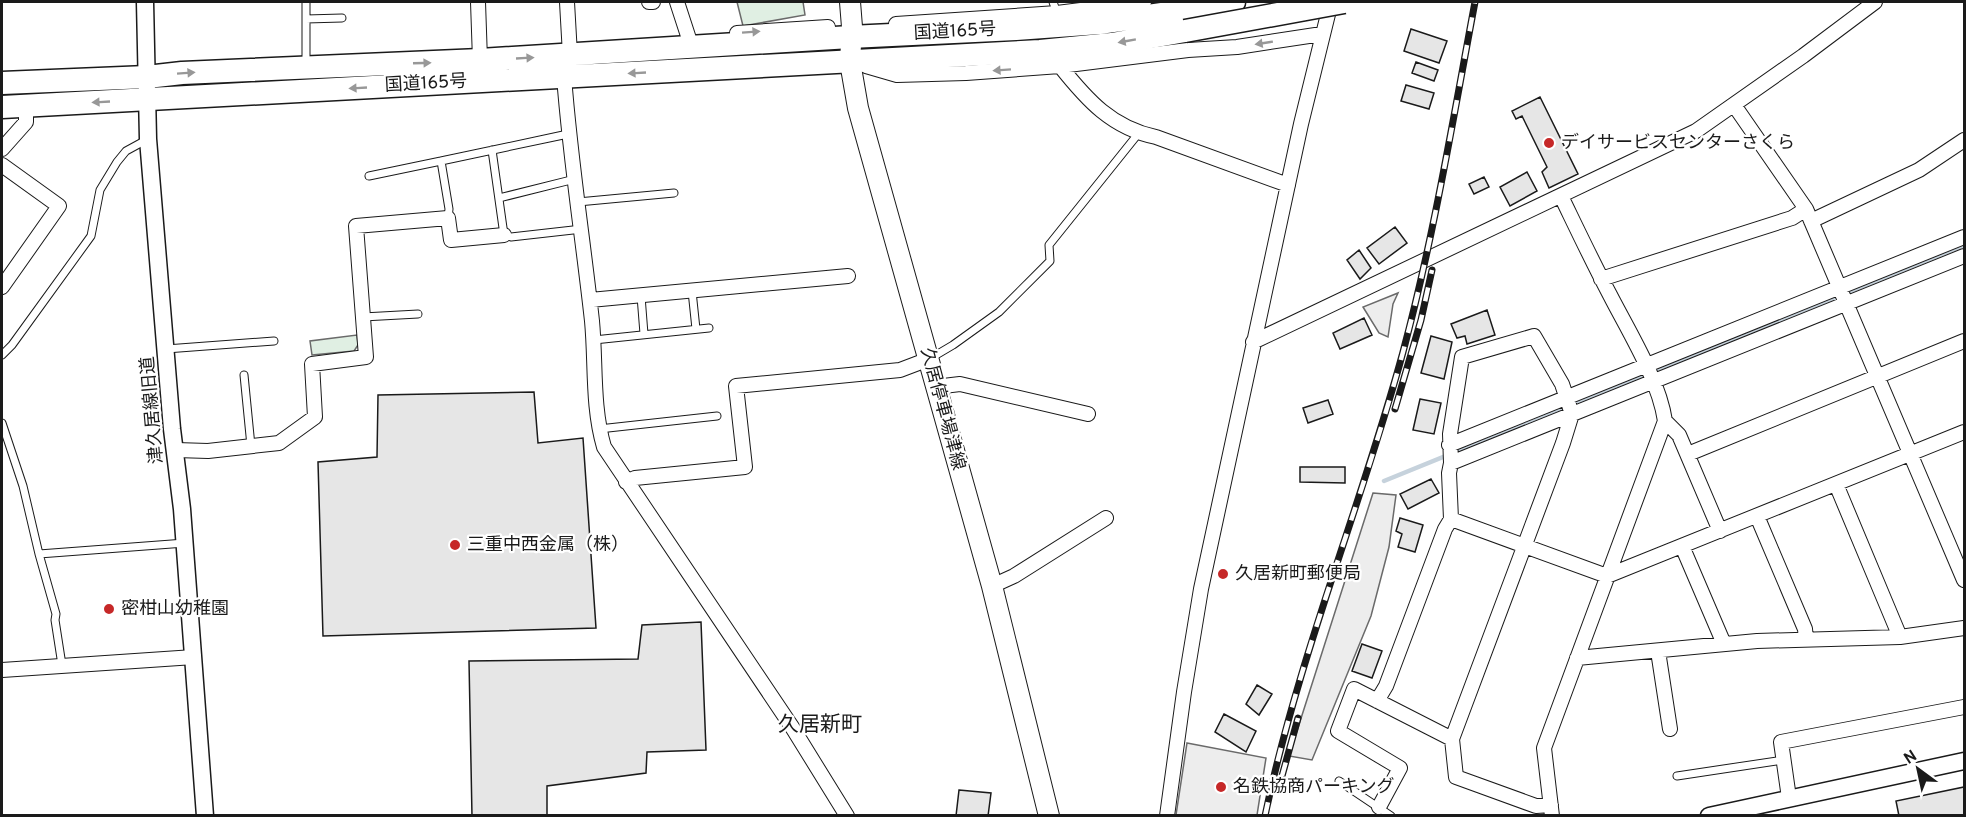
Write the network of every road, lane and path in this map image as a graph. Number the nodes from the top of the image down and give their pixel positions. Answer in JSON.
{"nodes":[{"id":1,"x":145,"y":2,"type":"edge"},
{"id":2,"x":306,"y":2,"type":"edge"},
{"id":3,"x":478,"y":2,"type":"edge"},
{"id":4,"x":567,"y":2,"type":"edge"},
{"id":5,"x":677,"y":2,"type":"edge"},
{"id":6,"x":850,"y":2,"type":"edge"},
{"id":7,"x":1144,"y":2,"type":"edge"},
{"id":8,"x":1234,"y":2,"type":"edge"},
{"id":9,"x":1331,"y":2,"type":"edge"},
{"id":10,"x":1344,"y":2,"type":"edge"},
{"id":11,"x":1875,"y":2,"type":"edge"},
{"id":12,"x":1055,"y":7,"type":"edge"},
{"id":13,"x":342,"y":18,"type":"dead end"},
{"id":14,"x":306,"y":19,"type":"junction"},
{"id":15,"x":1184,"y":21,"type":"junction"},
{"id":16,"x":851,"y":32,"type":"junction"},
{"id":17,"x":1322,"y":34,"type":"junction"},
{"id":18,"x":682,"y":47,"type":"junction"},
{"id":19,"x":480,"y":60,"type":"junction"},
{"id":20,"x":850,"y":62,"type":"junction"},
{"id":21,"x":567,"y":66,"type":"junction"},
{"id":22,"x":1060,"y":66,"type":"junction"},
{"id":23,"x":306,"y":68,"type":"junction"},
{"id":24,"x":147,"y":77,"type":"junction"},
{"id":25,"x":2,"y":83,"type":"edge"},
{"id":26,"x":146,"y":100,"type":"junction"},
{"id":27,"x":1734,"y":105,"type":"junction"},
{"id":28,"x":26,"y":106,"type":"junction"},
{"id":29,"x":2,"y":107,"type":"edge"},
{"id":30,"x":568,"y":134,"type":"junction"},
{"id":31,"x":1137,"y":134,"type":"junction"},
{"id":32,"x":148,"y":139,"type":"junction"},
{"id":33,"x":1965,"y":140,"type":"edge"},
{"id":34,"x":2,"y":149,"type":"edge"},
{"id":35,"x":492,"y":150,"type":"junction"},
{"id":36,"x":441,"y":161,"type":"junction"},
{"id":37,"x":2,"y":165,"type":"edge"},
{"id":38,"x":369,"y":176,"type":"dead end"},
{"id":39,"x":575,"y":179,"type":"junction"},
{"id":40,"x":1288,"y":185,"type":"junction"},
{"id":41,"x":674,"y":193,"type":"dead end"},
{"id":42,"x":1561,"y":196,"type":"junction"},
{"id":43,"x":499,"y":198,"type":"junction"},
{"id":44,"x":578,"y":202,"type":"junction"},
{"id":45,"x":1809,"y":215,"type":"junction"},
{"id":46,"x":448,"y":218,"type":"junction"},
{"id":47,"x":582,"y":229,"type":"junction"},
{"id":48,"x":504,"y":235,"type":"junction"},
{"id":49,"x":1965,"y":237,"type":"edge"},
{"id":50,"x":1965,"y":256,"type":"edge"},
{"id":51,"x":848,"y":276,"type":"dead end"},
{"id":52,"x":1601,"y":279,"type":"junction"},
{"id":53,"x":2,"y":287,"type":"edge"},
{"id":54,"x":692,"y":291,"type":"junction"},
{"id":55,"x":1844,"y":295,"type":"junction"},
{"id":56,"x":641,"y":296,"type":"junction"},
{"id":57,"x":590,"y":300,"type":"junction"},
{"id":58,"x":418,"y":314,"type":"dead end"},
{"id":59,"x":363,"y":317,"type":"junction"},
{"id":60,"x":709,"y":328,"type":"dead end"},
{"id":61,"x":696,"y":329,"type":"junction"},
{"id":62,"x":644,"y":334,"type":"junction"},
{"id":63,"x":594,"y":340,"type":"junction"},
{"id":64,"x":274,"y":341,"type":"dead end"},
{"id":65,"x":1965,"y":341,"type":"edge"},
{"id":66,"x":1253,"y":342,"type":"junction"},
{"id":67,"x":166,"y":349,"type":"junction"},
{"id":68,"x":2,"y":355,"type":"edge"},
{"id":69,"x":929,"y":359,"type":"junction"},
{"id":70,"x":1649,"y":374,"type":"junction"},
{"id":71,"x":243,"y":375,"type":"dead end"},
{"id":72,"x":1878,"y":376,"type":"junction"},
{"id":73,"x":935,"y":387,"type":"junction"},
{"id":74,"x":1569,"y":406,"type":"junction"},
{"id":75,"x":1088,"y":414,"type":"dead end"},
{"id":76,"x":717,"y":416,"type":"dead end"},
{"id":77,"x":1665,"y":421,"type":"junction"},
{"id":78,"x":2,"y":423,"type":"edge"},
{"id":79,"x":599,"y":429,"type":"junction"},
{"id":80,"x":1965,"y":432,"type":"edge"},
{"id":81,"x":251,"y":446,"type":"junction"},
{"id":82,"x":176,"y":450,"type":"junction"},
{"id":83,"x":1450,"y":454,"type":"junction"},
{"id":84,"x":1688,"y":454,"type":"junction"},
{"id":85,"x":1911,"y":454,"type":"junction"},
{"id":86,"x":626,"y":482,"type":"junction"},
{"id":87,"x":1836,"y":484,"type":"junction"},
{"id":88,"x":1757,"y":516,"type":"junction"},
{"id":89,"x":1106,"y":518,"type":"dead end"},
{"id":90,"x":1451,"y":519,"type":"junction"},
{"id":91,"x":1720,"y":531,"type":"junction"},
{"id":92,"x":184,"y":543,"type":"junction"},
{"id":93,"x":1525,"y":546,"type":"junction"},
{"id":94,"x":1682,"y":546,"type":"junction"},
{"id":95,"x":39,"y":554,"type":"junction"},
{"id":96,"x":1607,"y":576,"type":"junction"},
{"id":97,"x":1965,"y":580,"type":"edge"},
{"id":98,"x":992,"y":586,"type":"junction"},
{"id":99,"x":1965,"y":628,"type":"edge"},
{"id":100,"x":1900,"y":637,"type":"junction"},
{"id":101,"x":1806,"y":639,"type":"junction"},
{"id":102,"x":1724,"y":644,"type":"junction"},
{"id":103,"x":1658,"y":651,"type":"junction"},
{"id":104,"x":194,"y":657,"type":"junction"},
{"id":105,"x":1576,"y":658,"type":"junction"},
{"id":106,"x":62,"y":664,"type":"junction"},
{"id":107,"x":2,"y":670,"type":"edge"},
{"id":108,"x":1377,"y":701,"type":"junction"},
{"id":109,"x":1965,"y":707,"type":"edge"},
{"id":110,"x":1670,"y":729,"type":"dead end"},
{"id":111,"x":1452,"y":739,"type":"junction"},
{"id":112,"x":1784,"y":760,"type":"junction"},
{"id":113,"x":1965,"y":761,"type":"edge"},
{"id":114,"x":1677,"y":776,"type":"dead end"},
{"id":115,"x":1339,"y":782,"type":"dead end"},
{"id":116,"x":1789,"y":798,"type":"junction"},
{"id":117,"x":1379,"y":807,"type":"junction"},
{"id":118,"x":1551,"y":810,"type":"edge"},
{"id":119,"x":205,"y":816,"type":"edge"},
{"id":120,"x":847,"y":816,"type":"edge"},
{"id":121,"x":1049,"y":816,"type":"edge"},
{"id":122,"x":1167,"y":816,"type":"edge"},
{"id":123,"x":1391,"y":816,"type":"edge"},
{"id":124,"x":1709,"y":816,"type":"edge"}],
"edges":[{"from":1,"to":24,"type":"street","name":"津久居線旧道"},
{"from":2,"to":14,"type":"lane"},
{"from":3,"to":19,"type":"street"},
{"from":4,"to":21,"type":"street"},
{"from":5,"to":18,"type":"street"},
{"from":6,"to":16,"type":"main road","name":"久居停車場津線"},
{"from":7,"to":12,"type":"street","name":"国道165号"},
{"from":8,"to":15,"type":"highway","name":"国道165号"},
{"from":9,"to":17,"type":"street"},
{"from":10,"to":15,"type":"highway","name":"国道165号","bridge":true},
{"from":11,"to":27,"type":"street"},
{"from":12,"to":16,"type":"street","name":"国道165号"},
{"from":13,"to":14,"type":"lane"},
{"from":14,"to":23,"type":"lane"},
{"from":15,"to":16,"type":"highway","name":"国道165号"},
{"from":15,"to":20,"type":"highway","name":"国道165号","one_way":true},
{"from":18,"to":16,"type":"highway","name":"国道165号","one_way":true},
{"from":16,"to":20,"type":"main road","name":"久居停車場津線"},
{"from":17,"to":22,"type":"street","name":"国道165号","one_way":true},
{"from":17,"to":40,"type":"street"},
{"from":18,"to":21,"type":"highway","name":"国道165号"},
{"from":19,"to":21,"type":"highway","name":"国道165号","one_way":true},
{"from":23,"to":19,"type":"highway","name":"国道165号","one_way":true},
{"from":20,"to":21,"type":"highway","name":"国道165号","one_way":true},
{"from":22,"to":20,"type":"street","name":"国道165号","one_way":true},
{"from":20,"to":69,"type":"main road","name":"久居停車場津線"},
{"from":21,"to":26,"type":"highway","name":"国道165号","one_way":true},
{"from":21,"to":30,"type":"street"},
{"from":22,"to":31,"type":"street"},
{"from":24,"to":23,"type":"highway","name":"国道165号","one_way":true},
{"from":24,"to":25,"type":"highway","name":"国道165号"},
{"from":24,"to":26,"type":"street","name":"津久居線旧道"},
{"from":26,"to":28,"type":"highway","name":"国道165号","one_way":true},
{"from":26,"to":32,"type":"street","name":"津久居線旧道"},
{"from":27,"to":42,"type":"street"},
{"from":27,"to":45,"type":"street"},
{"from":28,"to":29,"type":"highway","name":"国道165号"},
{"from":28,"to":34,"type":"street"},
{"from":30,"to":35,"type":"lane"},
{"from":30,"to":39,"type":"street"},
{"from":31,"to":40,"type":"street"},
{"from":31,"to":69,"type":"lane"},
{"from":32,"to":67,"type":"street","name":"津久居線旧道"},
{"from":32,"to":68,"type":"lane"},
{"from":33,"to":45,"type":"street"},
{"from":35,"to":36,"type":"lane"},
{"from":35,"to":43,"type":"lane"},
{"from":36,"to":38,"type":"lane"},
{"from":36,"to":46,"type":"lane"},
{"from":37,"to":53,"type":"street"},
{"from":39,"to":43,"type":"lane"},
{"from":39,"to":44,"type":"street"},
{"from":40,"to":66,"type":"street"},
{"from":41,"to":44,"type":"lane"},
{"from":42,"to":52,"type":"street"},
{"from":42,"to":66,"type":"street"},
{"from":43,"to":48,"type":"lane"},
{"from":44,"to":47,"type":"street"},
{"from":45,"to":52,"type":"street"},
{"from":45,"to":55,"type":"street"},
{"from":46,"to":48,"type":"street"},
{"from":46,"to":59,"type":"street"},
{"from":47,"to":48,"type":"lane"},
{"from":47,"to":57,"type":"street"},
{"from":49,"to":55,"type":"street"},
{"from":50,"to":55,"type":"street"},
{"from":51,"to":54,"type":"street"},
{"from":52,"to":70,"type":"street"},
{"from":54,"to":56,"type":"street"},
{"from":54,"to":61,"type":"lane"},
{"from":55,"to":70,"type":"street"},
{"from":55,"to":72,"type":"street"},
{"from":56,"to":57,"type":"street"},
{"from":56,"to":62,"type":"lane"},
{"from":57,"to":63,"type":"street"},
{"from":58,"to":59,"type":"lane"},
{"from":59,"to":81,"type":"street"},
{"from":60,"to":61,"type":"lane"},
{"from":61,"to":62,"type":"lane"},
{"from":62,"to":63,"type":"lane"},
{"from":63,"to":79,"type":"street"},
{"from":64,"to":67,"type":"lane"},
{"from":65,"to":72,"type":"street"},
{"from":66,"to":122,"type":"street"},
{"from":67,"to":82,"type":"street","name":"津久居線旧道"},
{"from":69,"to":73,"type":"main road","name":"久居停車場津線"},
{"from":69,"to":86,"type":"street"},
{"from":70,"to":74,"type":"street"},
{"from":70,"to":77,"type":"street"},
{"from":71,"to":81,"type":"lane"},
{"from":72,"to":84,"type":"street"},
{"from":72,"to":85,"type":"street"},
{"from":73,"to":75,"type":"street"},
{"from":73,"to":98,"type":"main road","name":"久居停車場津線"},
{"from":74,"to":83,"type":"street"},
{"from":74,"to":83,"type":"street"},
{"from":74,"to":93,"type":"street"},
{"from":76,"to":79,"type":"lane"},
{"from":77,"to":84,"type":"street"},
{"from":77,"to":96,"type":"street"},
{"from":78,"to":95,"type":"lane"},
{"from":79,"to":86,"type":"street"},
{"from":80,"to":85,"type":"street"},
{"from":81,"to":82,"type":"street"},
{"from":82,"to":92,"type":"street","name":"津久居線旧道"},
{"from":83,"to":90,"type":"street"},
{"from":84,"to":91,"type":"street"},
{"from":85,"to":87,"type":"street"},
{"from":85,"to":97,"type":"street"},
{"from":86,"to":120,"type":"street"},
{"from":87,"to":88,"type":"street"},
{"from":87,"to":100,"type":"street"},
{"from":88,"to":91,"type":"street"},
{"from":88,"to":101,"type":"street"},
{"from":89,"to":98,"type":"street"},
{"from":90,"to":93,"type":"street"},
{"from":90,"to":108,"type":"street"},
{"from":91,"to":94,"type":"street"},
{"from":92,"to":95,"type":"lane"},
{"from":92,"to":104,"type":"street","name":"津久居線旧道"},
{"from":93,"to":96,"type":"street"},
{"from":93,"to":111,"type":"street"},
{"from":94,"to":96,"type":"street"},
{"from":94,"to":102,"type":"street"},
{"from":95,"to":106,"type":"lane"},
{"from":96,"to":105,"type":"street"},
{"from":98,"to":121,"type":"main road","name":"久居停車場津線"},
{"from":99,"to":100,"type":"street"},
{"from":100,"to":101,"type":"street"},
{"from":101,"to":102,"type":"street"},
{"from":102,"to":103,"type":"street"},
{"from":103,"to":105,"type":"street"},
{"from":103,"to":110,"type":"street"},
{"from":104,"to":106,"type":"street"},
{"from":104,"to":119,"type":"street","name":"津久居線旧道"},
{"from":105,"to":118,"type":"street"},
{"from":106,"to":107,"type":"street"},
{"from":108,"to":111,"type":"street"},
{"from":108,"to":117,"type":"street"},
{"from":109,"to":112,"type":"street"},
{"from":111,"to":118,"type":"street"},
{"from":112,"to":114,"type":"lane"},
{"from":112,"to":116,"type":"street"},
{"from":113,"to":116,"type":"street"},
{"from":115,"to":117,"type":"lane"},
{"from":116,"to":124,"type":"street"},
{"from":117,"to":123,"type":"lane"}]}
